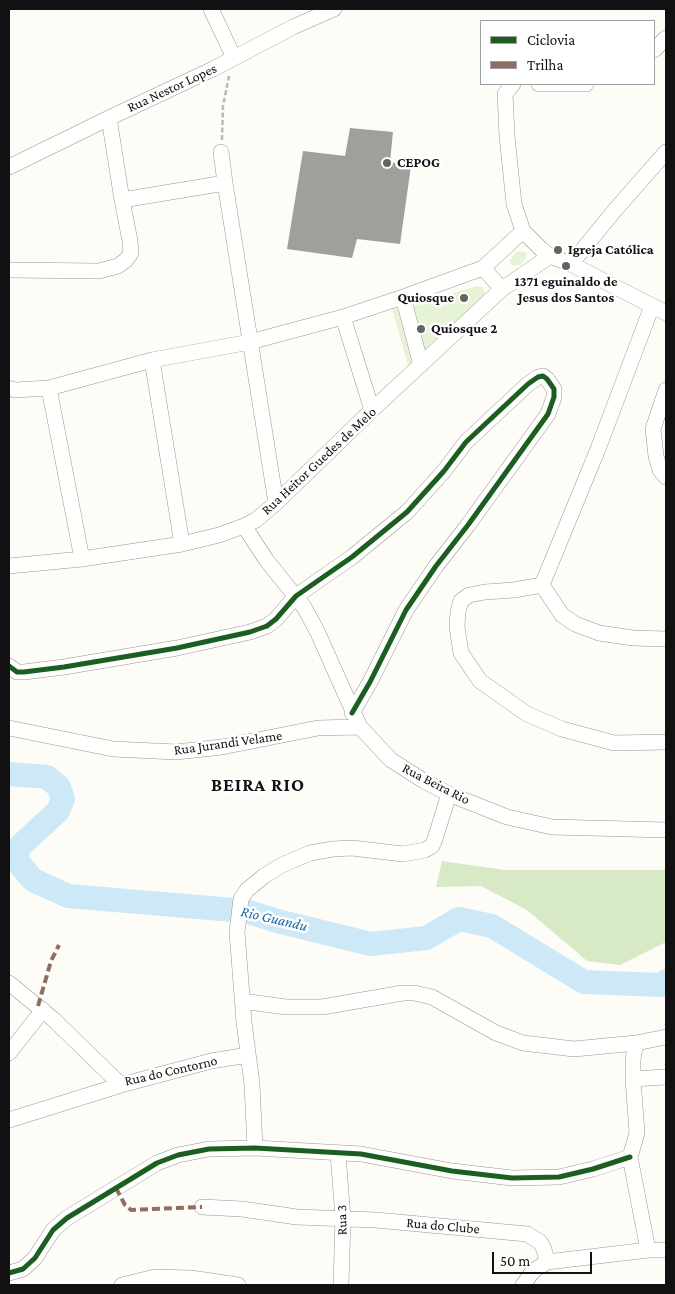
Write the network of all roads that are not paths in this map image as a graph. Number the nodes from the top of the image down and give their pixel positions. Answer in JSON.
{"nodes":[{"id":1,"x":212,"y":9,"type":"edge"},
{"id":2,"x":334,"y":9,"type":"edge"},
{"id":3,"x":666,"y":38,"type":"edge"},
{"id":4,"x":655,"y":49,"type":"edge"},
{"id":5,"x":234,"y":58,"type":"junction"},
{"id":6,"x":512,"y":85,"type":"edge"},
{"id":7,"x":109,"y":118,"type":"junction"},
{"id":8,"x":221,"y":152,"type":"road end"},
{"id":9,"x":666,"y":152,"type":"edge"},
{"id":10,"x":9,"y":167,"type":"edge"},
{"id":11,"x":225,"y":183,"type":"junction"},
{"id":12,"x":122,"y":200,"type":"junction"},
{"id":13,"x":524,"y":231,"type":"junction"},
{"id":14,"x":550,"y":256,"type":"junction"},
{"id":15,"x":571,"y":264,"type":"junction"},
{"id":16,"x":483,"y":268,"type":"junction"},
{"id":17,"x":9,"y":270,"type":"edge"},
{"id":18,"x":502,"y":290,"type":"junction"},
{"id":19,"x":403,"y":297,"type":"junction"},
{"id":20,"x":652,"y":306,"type":"junction"},
{"id":21,"x":666,"y":313,"type":"edge"},
{"id":22,"x":343,"y":317,"type":"junction"},
{"id":23,"x":250,"y":342,"type":"junction"},
{"id":24,"x":152,"y":360,"type":"junction"},
{"id":25,"x":422,"y":365,"type":"junction"},
{"id":26,"x":49,"y":388,"type":"junction"},
{"id":27,"x":11,"y":389,"type":"edge"},
{"id":28,"x":666,"y":390,"type":"edge"},
{"id":29,"x":372,"y":410,"type":"junction"},
{"id":30,"x":666,"y":477,"type":"edge"},
{"id":31,"x":276,"y":503,"type":"junction"},
{"id":32,"x":244,"y":526,"type":"junction"},
{"id":33,"x":182,"y":544,"type":"junction"},
{"id":34,"x":82,"y":559,"type":"junction"},
{"id":35,"x":9,"y":566,"type":"edge"},
{"id":36,"x":542,"y":585,"type":"junction"},
{"id":37,"x":296,"y":596,"type":"junction"},
{"id":38,"x":666,"y":639,"type":"edge"},
{"id":39,"x":9,"y":666,"type":"edge"},
{"id":40,"x":352,"y":713,"type":"junction"},
{"id":41,"x":360,"y":727,"type":"junction"},
{"id":42,"x":9,"y":728,"type":"edge"},
{"id":43,"x":666,"y":742,"type":"edge"},
{"id":44,"x":449,"y":794,"type":"junction"},
{"id":45,"x":666,"y":830,"type":"edge"},
{"id":46,"x":9,"y":982,"type":"edge"},
{"id":47,"x":242,"y":1001,"type":"junction"},
{"id":48,"x":43,"y":1010,"type":"junction"},
{"id":49,"x":666,"y":1037,"type":"edge"},
{"id":50,"x":636,"y":1043,"type":"junction"},
{"id":51,"x":9,"y":1053,"type":"edge"},
{"id":52,"x":248,"y":1055,"type":"junction"},
{"id":53,"x":666,"y":1076,"type":"edge"},
{"id":54,"x":633,"y":1079,"type":"junction"},
{"id":55,"x":121,"y":1084,"type":"junction"},
{"id":56,"x":9,"y":1120,"type":"edge"},
{"id":57,"x":255,"y":1148,"type":"junction"},
{"id":58,"x":338,"y":1154,"type":"junction"},
{"id":59,"x":630,"y":1157,"type":"junction"},
{"id":60,"x":202,"y":1207,"type":"dead end"},
{"id":61,"x":343,"y":1218,"type":"junction"},
{"id":62,"x":648,"y":1250,"type":"junction"},
{"id":63,"x":666,"y":1250,"type":"edge"},
{"id":64,"x":547,"y":1262,"type":"junction"},
{"id":65,"x":9,"y":1273,"type":"edge"},
{"id":66,"x":195,"y":1281,"type":"edge"},
{"id":67,"x":122,"y":1285,"type":"edge"},
{"id":68,"x":238,"y":1285,"type":"edge"},
{"id":69,"x":341,"y":1285,"type":"edge"},
{"id":70,"x":523,"y":1285,"type":"edge"}],
"edges":[{"from":1,"to":5,"type":"street"},
{"from":2,"to":5,"type":"street","name":"Rua Nestor Lopes"},
{"from":3,"to":4,"type":"street"},
{"from":5,"to":7,"type":"street","name":"Rua Nestor Lopes"},
{"from":6,"to":13,"type":"street"},
{"from":7,"to":10,"type":"street","name":"Rua Nestor Lopes"},
{"from":7,"to":12,"type":"street"},
{"from":8,"to":11,"type":"street"},
{"from":9,"to":15,"type":"street"},
{"from":11,"to":12,"type":"street"},
{"from":11,"to":23,"type":"street"},
{"from":12,"to":17,"type":"street"},
{"from":13,"to":14,"type":"street"},
{"from":13,"to":16,"type":"street"},
{"from":14,"to":15,"type":"street"},
{"from":14,"to":18,"type":"street","name":"Rua Heitor Guedes de Melo"},
{"from":15,"to":20,"type":"street"},
{"from":16,"to":18,"type":"street"},
{"from":16,"to":19,"type":"street"},
{"from":18,"to":25,"type":"street","name":"Rua Heitor Guedes de Melo"},
{"from":19,"to":22,"type":"street"},
{"from":19,"to":25,"type":"street"},
{"from":20,"to":21,"type":"street"},
{"from":20,"to":36,"type":"street"},
{"from":22,"to":23,"type":"street"},
{"from":22,"to":29,"type":"street"},
{"from":23,"to":24,"type":"street"},
{"from":23,"to":31,"type":"street"},
{"from":24,"to":26,"type":"street"},
{"from":24,"to":33,"type":"street"},
{"from":25,"to":29,"type":"street","name":"Rua Heitor Guedes de Melo"},
{"from":26,"to":27,"type":"street"},
{"from":26,"to":34,"type":"street"},
{"from":28,"to":30,"type":"street"},
{"from":29,"to":31,"type":"street","name":"Rua Heitor Guedes de Melo"},
{"from":31,"to":32,"type":"street","name":"Rua Heitor Guedes de Melo"},
{"from":32,"to":33,"type":"street","name":"Rua Heitor Guedes de Melo"},
{"from":32,"to":37,"type":"street","name":"Rua Beira Rio"},
{"from":33,"to":34,"type":"street","name":"Rua Heitor Guedes de Melo"},
{"from":34,"to":35,"type":"street","name":"Rua Heitor Guedes de Melo"},
{"from":36,"to":38,"type":"street"},
{"from":36,"to":43,"type":"street"},
{"from":37,"to":39,"type":"street"},
{"from":37,"to":40,"type":"street","name":"Rua Beira Rio"},
{"from":37,"to":40,"type":"street"},
{"from":40,"to":41,"type":"street","name":"Rua Beira Rio"},
{"from":41,"to":42,"type":"street","name":"Rua Jurandi Velame"},
{"from":41,"to":44,"type":"street","name":"Rua Beira Rio"},
{"from":44,"to":45,"type":"street","name":"Rua Beira Rio"},
{"from":44,"to":47,"type":"street"},
{"from":46,"to":48,"type":"street","name":"Rua do Contorno"},
{"from":47,"to":50,"type":"street"},
{"from":47,"to":52,"type":"street"},
{"from":48,"to":51,"type":"street"},
{"from":48,"to":55,"type":"street","name":"Rua do Contorno"},
{"from":49,"to":50,"type":"street"},
{"from":50,"to":54,"type":"street"},
{"from":52,"to":55,"type":"street","name":"Rua do Contorno"},
{"from":52,"to":57,"type":"street"},
{"from":53,"to":54,"type":"street"},
{"from":54,"to":59,"type":"street"},
{"from":55,"to":56,"type":"street"},
{"from":57,"to":58,"type":"street"},
{"from":57,"to":65,"type":"street"},
{"from":58,"to":59,"type":"street"},
{"from":58,"to":61,"type":"street","name":"Rua 3"},
{"from":59,"to":62,"type":"street"},
{"from":60,"to":61,"type":"street","name":"Rua do Clube"},
{"from":61,"to":64,"type":"street","name":"Rua do Clube"},
{"from":61,"to":69,"type":"street","name":"Rua 3"},
{"from":62,"to":63,"type":"street"},
{"from":62,"to":64,"type":"street"},
{"from":64,"to":70,"type":"street"},
{"from":66,"to":67,"type":"street"},
{"from":66,"to":68,"type":"street"}]}
